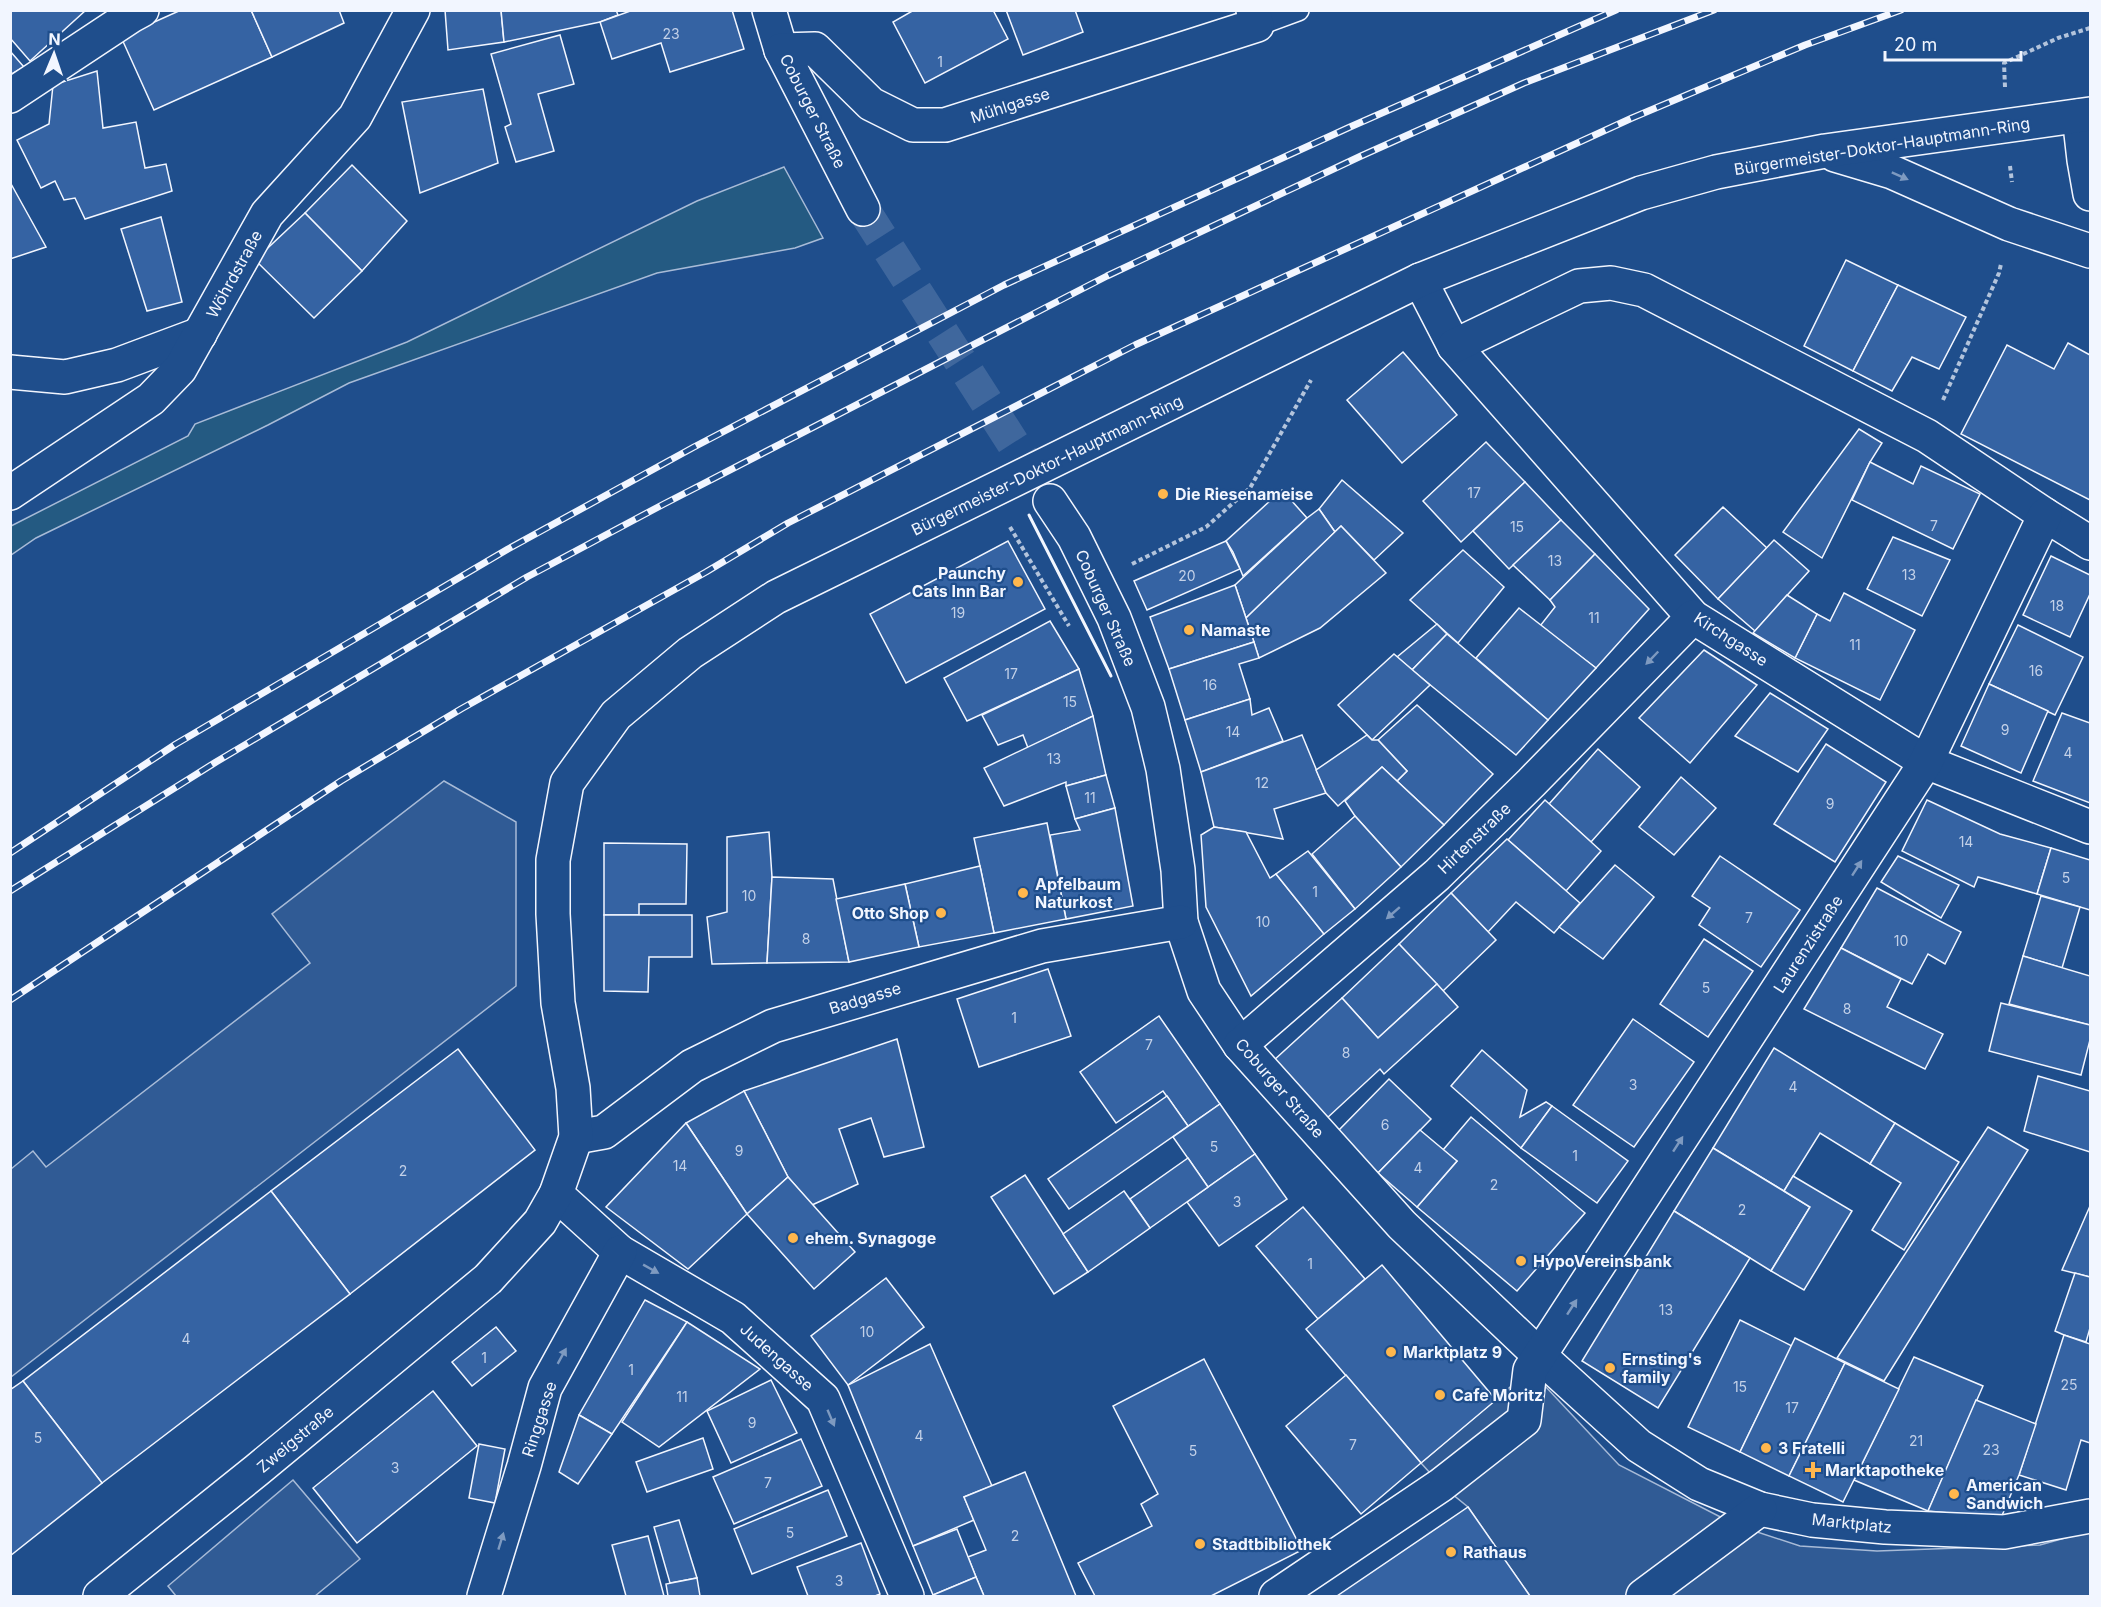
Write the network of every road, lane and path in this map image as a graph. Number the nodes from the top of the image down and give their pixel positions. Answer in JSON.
{"nodes":[{"id":1,"x":142,"y":10,"type":"edge"},
{"id":2,"x":413,"y":10,"type":"edge"},
{"id":3,"x":769,"y":10,"type":"edge"},
{"id":4,"x":1298,"y":10,"type":"edge"},
{"id":5,"x":1255,"y":18,"type":"edge"},
{"id":6,"x":781,"y":50,"type":"junction"},
{"id":7,"x":10,"y":96,"type":"edge"},
{"id":8,"x":2085,"y":115,"type":"edge"},
{"id":9,"x":1825,"y":151,"type":"junction"},
{"id":10,"x":2091,"y":194,"type":"edge"},
{"id":11,"x":863,"y":209,"type":"tunnel mouth"},
{"id":12,"x":2009,"y":224,"type":"junction"},
{"id":13,"x":2091,"y":251,"type":"edge"},
{"id":14,"x":1420,"y":280,"type":"junction"},
{"id":15,"x":1326,"y":328,"type":"junction"},
{"id":16,"x":200,"y":334,"type":"junction"},
{"id":17,"x":1455,"y":346,"type":"junction"},
{"id":18,"x":10,"y":372,"type":"edge"},
{"id":19,"x":1927,"y":436,"type":"junction"},
{"id":20,"x":10,"y":494,"type":"edge"},
{"id":21,"x":1050,"y":501,"type":"tunnel mouth"},
{"id":22,"x":2044,"y":515,"type":"junction"},
{"id":23,"x":2091,"y":543,"type":"edge"},
{"id":24,"x":1096,"y":583,"type":"junction"},
{"id":25,"x":1694,"y":617,"type":"junction"},
{"id":26,"x":1926,"y":762,"type":"junction"},
{"id":27,"x":2091,"y":827,"type":"edge"},
{"id":28,"x":1181,"y":922,"type":"junction"},
{"id":29,"x":1239,"y":1045,"type":"junction"},
{"id":30,"x":576,"y":1137,"type":"junction"},
{"id":31,"x":556,"y":1194,"type":"junction"},
{"id":32,"x":620,"y":1252,"type":"junction"},
{"id":33,"x":488,"y":1279,"type":"joint"},
{"id":34,"x":1540,"y":1356,"type":"junction"},
{"id":35,"x":1760,"y":1509,"type":"junction"},
{"id":36,"x":2091,"y":1516,"type":"edge"},
{"id":37,"x":100,"y":1596,"type":"edge"},
{"id":38,"x":484,"y":1596,"type":"edge"},
{"id":39,"x":907,"y":1596,"type":"edge"},
{"id":40,"x":1276,"y":1596,"type":"edge"},
{"id":41,"x":1643,"y":1596,"type":"edge"}],
"edges":[{"from":1,"to":7,"type":"street"},
{"from":2,"to":16,"type":"street","name":"Wöhrdstraße"},
{"from":3,"to":6,"type":"street","name":"Coburger Straße"},
{"from":4,"to":5,"type":"lane"},
{"from":5,"to":6,"type":"street","name":"Mühlgasse"},
{"from":6,"to":11,"type":"street","name":"Coburger Straße"},
{"from":8,"to":9,"type":"street","name":"Bürgermeister-Doktor-Hauptmann-Ring"},
{"from":8,"to":10,"type":"street"},
{"from":9,"to":12,"type":"street","one_way":true},
{"from":9,"to":14,"type":"street","name":"Bürgermeister-Doktor-Hauptmann-Ring"},
{"from":12,"to":13,"type":"street"},
{"from":12,"to":19,"type":"path"},
{"from":14,"to":15,"type":"street","name":"Bürgermeister-Doktor-Hauptmann-Ring"},
{"from":14,"to":17,"type":"street","name":"Kirchgasse"},
{"from":15,"to":24,"type":"path"},
{"from":15,"to":30,"type":"street","name":"Bürgermeister-Doktor-Hauptmann-Ring"},
{"from":16,"to":18,"type":"street"},
{"from":16,"to":20,"type":"street","name":"Wöhrdstraße"},
{"from":17,"to":19,"type":"street"},
{"from":17,"to":25,"type":"street","name":"Kirchgasse"},
{"from":19,"to":22,"type":"street"},
{"from":21,"to":24,"type":"street","name":"Coburger Straße"},
{"from":22,"to":23,"type":"street"},
{"from":22,"to":26,"type":"street","name":"Laurenzistraße"},
{"from":24,"to":28,"type":"street","name":"Coburger Straße"},
{"from":25,"to":26,"type":"street","name":"Kirchgasse"},
{"from":25,"to":29,"type":"street","name":"Hirtenstraße","one_way":true},
{"from":26,"to":27,"type":"street","name":"Kirchgasse"},
{"from":34,"to":26,"type":"street","name":"Laurenzistraße","one_way":true},
{"from":28,"to":29,"type":"street","name":"Coburger Straße"},
{"from":28,"to":30,"type":"street","name":"Badgasse"},
{"from":29,"to":34,"type":"street","name":"Coburger Straße"},
{"from":30,"to":31,"type":"street","name":"Bürgermeister-Doktor-Hauptmann-Ring"},
{"from":31,"to":32,"type":"street","name":"Judengasse"},
{"from":31,"to":33,"type":"street","name":"Bürgermeister-Doktor-Hauptmann-Ring"},
{"from":38,"to":32,"type":"street","name":"Ringgasse","one_way":true},
{"from":32,"to":39,"type":"street","name":"Judengasse","one_way":true},
{"from":33,"to":37,"type":"street","name":"Zweigstraße"},
{"from":34,"to":35,"type":"street","name":"Coburger Straße"},
{"from":34,"to":40,"type":"street"},
{"from":35,"to":36,"type":"street","name":"Marktplatz"},
{"from":35,"to":41,"type":"street"}]}
